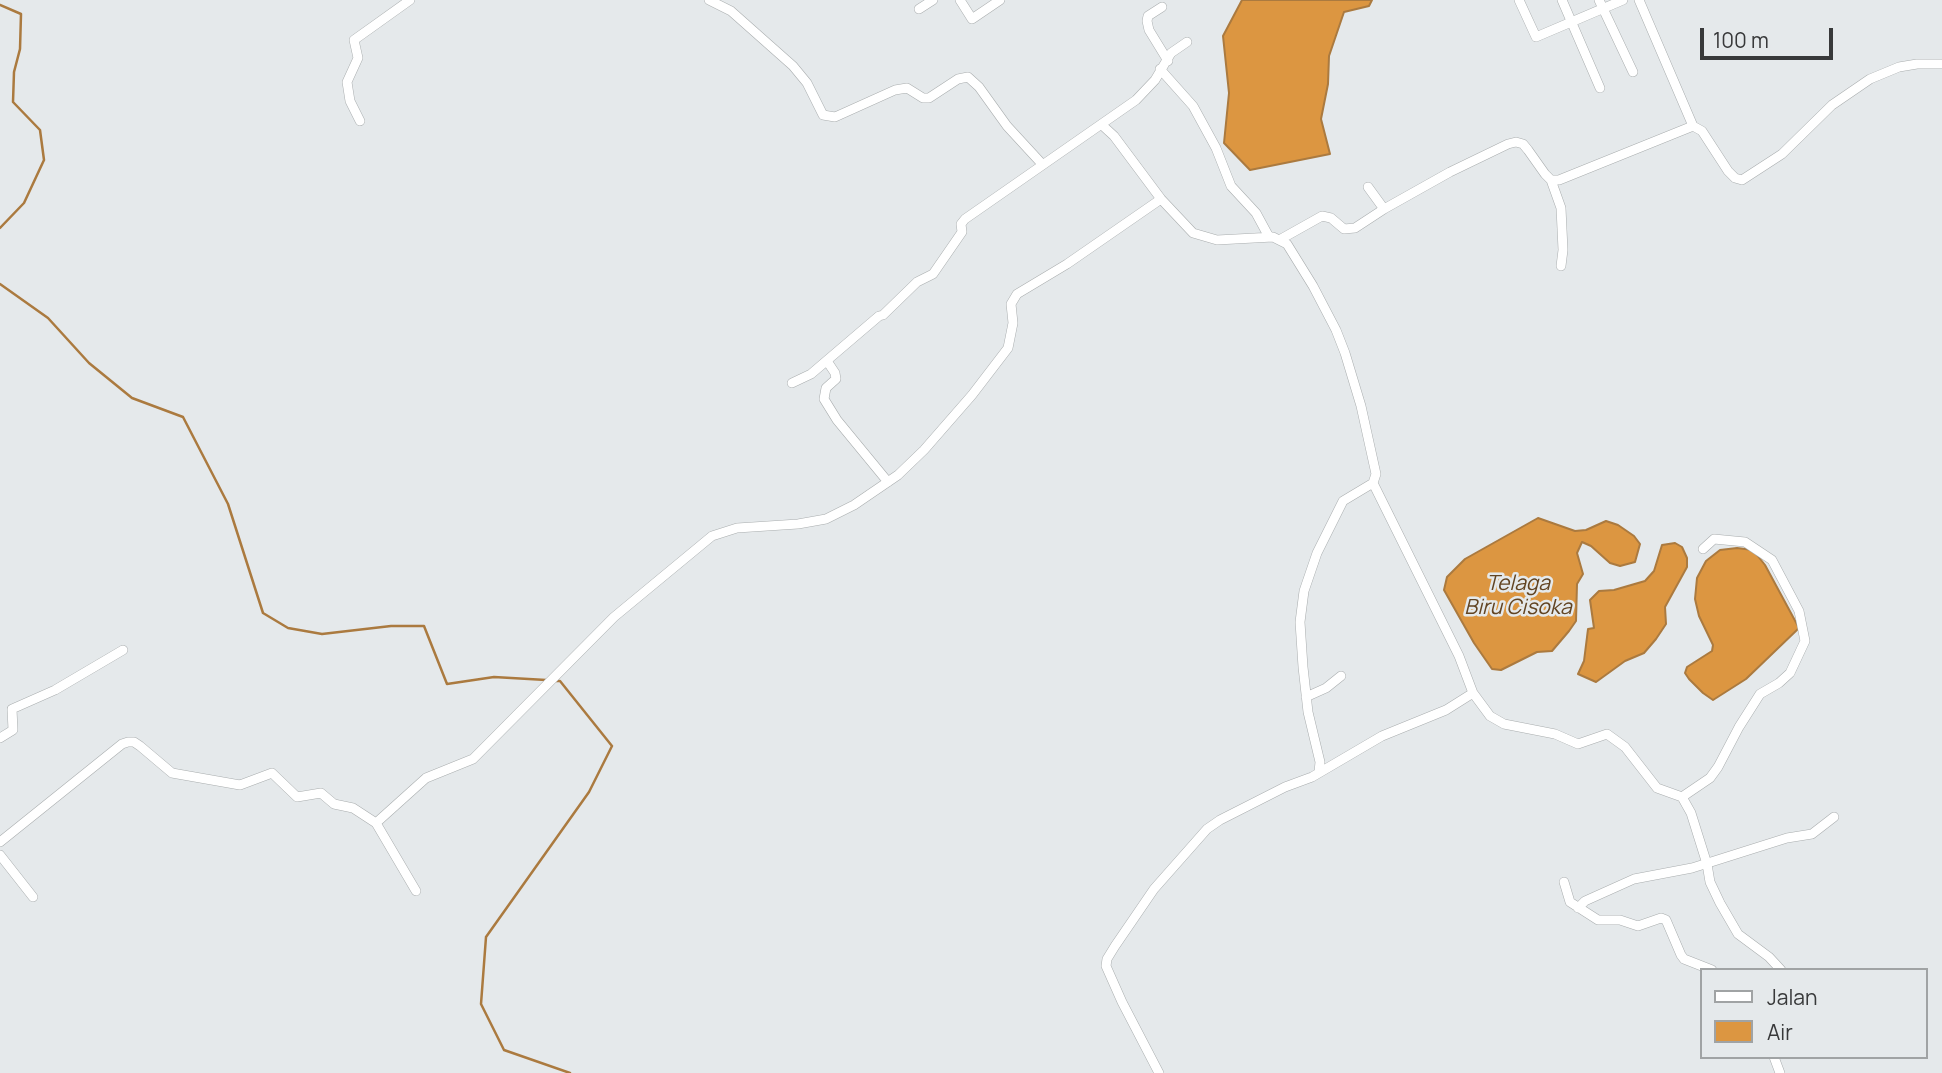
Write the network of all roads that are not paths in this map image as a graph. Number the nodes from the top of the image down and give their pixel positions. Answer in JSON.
{"nodes":[{"id":1,"x":410,"y":0,"type":"edge"},
{"id":2,"x":709,"y":0,"type":"edge"},
{"id":3,"x":933,"y":0,"type":"edge"},
{"id":4,"x":960,"y":0,"type":"edge"},
{"id":5,"x":1000,"y":0,"type":"edge"},
{"id":6,"x":1519,"y":0,"type":"edge"},
{"id":7,"x":1562,"y":0,"type":"edge"},
{"id":8,"x":1622,"y":0,"type":"edge"},
{"id":9,"x":1639,"y":0,"type":"edge"},
{"id":10,"x":1601,"y":4,"type":"edge"},
{"id":11,"x":1162,"y":7,"type":"dead end"},
{"id":12,"x":919,"y":9,"type":"dead end"},
{"id":13,"x":1572,"y":23,"type":"junction"},
{"id":14,"x":1187,"y":42,"type":"dead end"},
{"id":15,"x":1168,"y":61,"type":"junction"},
{"id":16,"x":1942,"y":64,"type":"edge"},
{"id":17,"x":1160,"y":69,"type":"junction"},
{"id":18,"x":1633,"y":72,"type":"dead end"},
{"id":19,"x":1600,"y":88,"type":"dead end"},
{"id":20,"x":359,"y":121,"type":"dead end"},
{"id":21,"x":1102,"y":125,"type":"junction"},
{"id":22,"x":1693,"y":126,"type":"junction"},
{"id":23,"x":1042,"y":164,"type":"junction"},
{"id":24,"x":1551,"y":180,"type":"junction"},
{"id":25,"x":1368,"y":187,"type":"dead end"},
{"id":26,"x":1161,"y":199,"type":"junction"},
{"id":27,"x":1384,"y":209,"type":"junction"},
{"id":28,"x":1269,"y":237,"type":"junction"},
{"id":29,"x":1280,"y":239,"type":"junction"},
{"id":30,"x":1561,"y":266,"type":"dead end"},
{"id":31,"x":827,"y":361,"type":"junction"},
{"id":32,"x":792,"y":383,"type":"dead end"},
{"id":33,"x":888,"y":482,"type":"junction"},
{"id":34,"x":1373,"y":483,"type":"junction"},
{"id":35,"x":1703,"y":549,"type":"dead end"},
{"id":36,"x":123,"y":650,"type":"dead end"},
{"id":37,"x":1341,"y":676,"type":"dead end"},
{"id":38,"x":1473,"y":693,"type":"junction"},
{"id":39,"x":1306,"y":697,"type":"junction"},
{"id":40,"x":0,"y":738,"type":"edge"},
{"id":41,"x":1319,"y":772,"type":"junction"},
{"id":42,"x":1682,"y":797,"type":"junction"},
{"id":43,"x":1834,"y":817,"type":"dead end"},
{"id":44,"x":376,"y":823,"type":"junction"},
{"id":45,"x":0,"y":842,"type":"edge"},
{"id":46,"x":0,"y":855,"type":"edge"},
{"id":47,"x":1707,"y":864,"type":"junction"},
{"id":48,"x":1564,"y":882,"type":"dead end"},
{"id":49,"x":416,"y":891,"type":"dead end"},
{"id":50,"x":33,"y":897,"type":"dead end"},
{"id":51,"x":1578,"y":908,"type":"junction"},
{"id":52,"x":1707,"y":968,"type":"edge"},
{"id":53,"x":1779,"y":968,"type":"edge"},
{"id":54,"x":1159,"y":1073,"type":"edge"}],
"edges":[{"from":1,"to":20,"type":"street"},
{"from":2,"to":23,"type":"street"},
{"from":3,"to":12,"type":"street"},
{"from":4,"to":5,"type":"street"},
{"from":6,"to":13,"type":"street"},
{"from":7,"to":13,"type":"street"},
{"from":8,"to":10,"type":"street"},
{"from":9,"to":22,"type":"street"},
{"from":10,"to":13,"type":"street"},
{"from":10,"to":18,"type":"street"},
{"from":11,"to":15,"type":"street"},
{"from":13,"to":19,"type":"street"},
{"from":14,"to":15,"type":"street"},
{"from":15,"to":17,"type":"street"},
{"from":16,"to":22,"type":"street"},
{"from":17,"to":21,"type":"street"},
{"from":17,"to":28,"type":"street"},
{"from":21,"to":23,"type":"street"},
{"from":21,"to":26,"type":"street"},
{"from":22,"to":24,"type":"street"},
{"from":23,"to":31,"type":"street"},
{"from":24,"to":27,"type":"street"},
{"from":24,"to":30,"type":"street"},
{"from":25,"to":27,"type":"street"},
{"from":26,"to":28,"type":"street"},
{"from":26,"to":33,"type":"street"},
{"from":27,"to":29,"type":"street"},
{"from":28,"to":29,"type":"street"},
{"from":29,"to":34,"type":"street"},
{"from":31,"to":32,"type":"street"},
{"from":31,"to":33,"type":"street"},
{"from":33,"to":44,"type":"street"},
{"from":34,"to":38,"type":"street"},
{"from":34,"to":39,"type":"street"},
{"from":35,"to":42,"type":"street"},
{"from":36,"to":40,"type":"street"},
{"from":37,"to":39,"type":"street"},
{"from":38,"to":41,"type":"street"},
{"from":38,"to":42,"type":"street"},
{"from":39,"to":41,"type":"street"},
{"from":41,"to":54,"type":"street"},
{"from":42,"to":47,"type":"street"},
{"from":43,"to":47,"type":"street"},
{"from":44,"to":45,"type":"street"},
{"from":44,"to":49,"type":"street"},
{"from":46,"to":50,"type":"street"},
{"from":47,"to":51,"type":"street"},
{"from":47,"to":53,"type":"street"},
{"from":48,"to":51,"type":"street"},
{"from":51,"to":52,"type":"street"}]}
